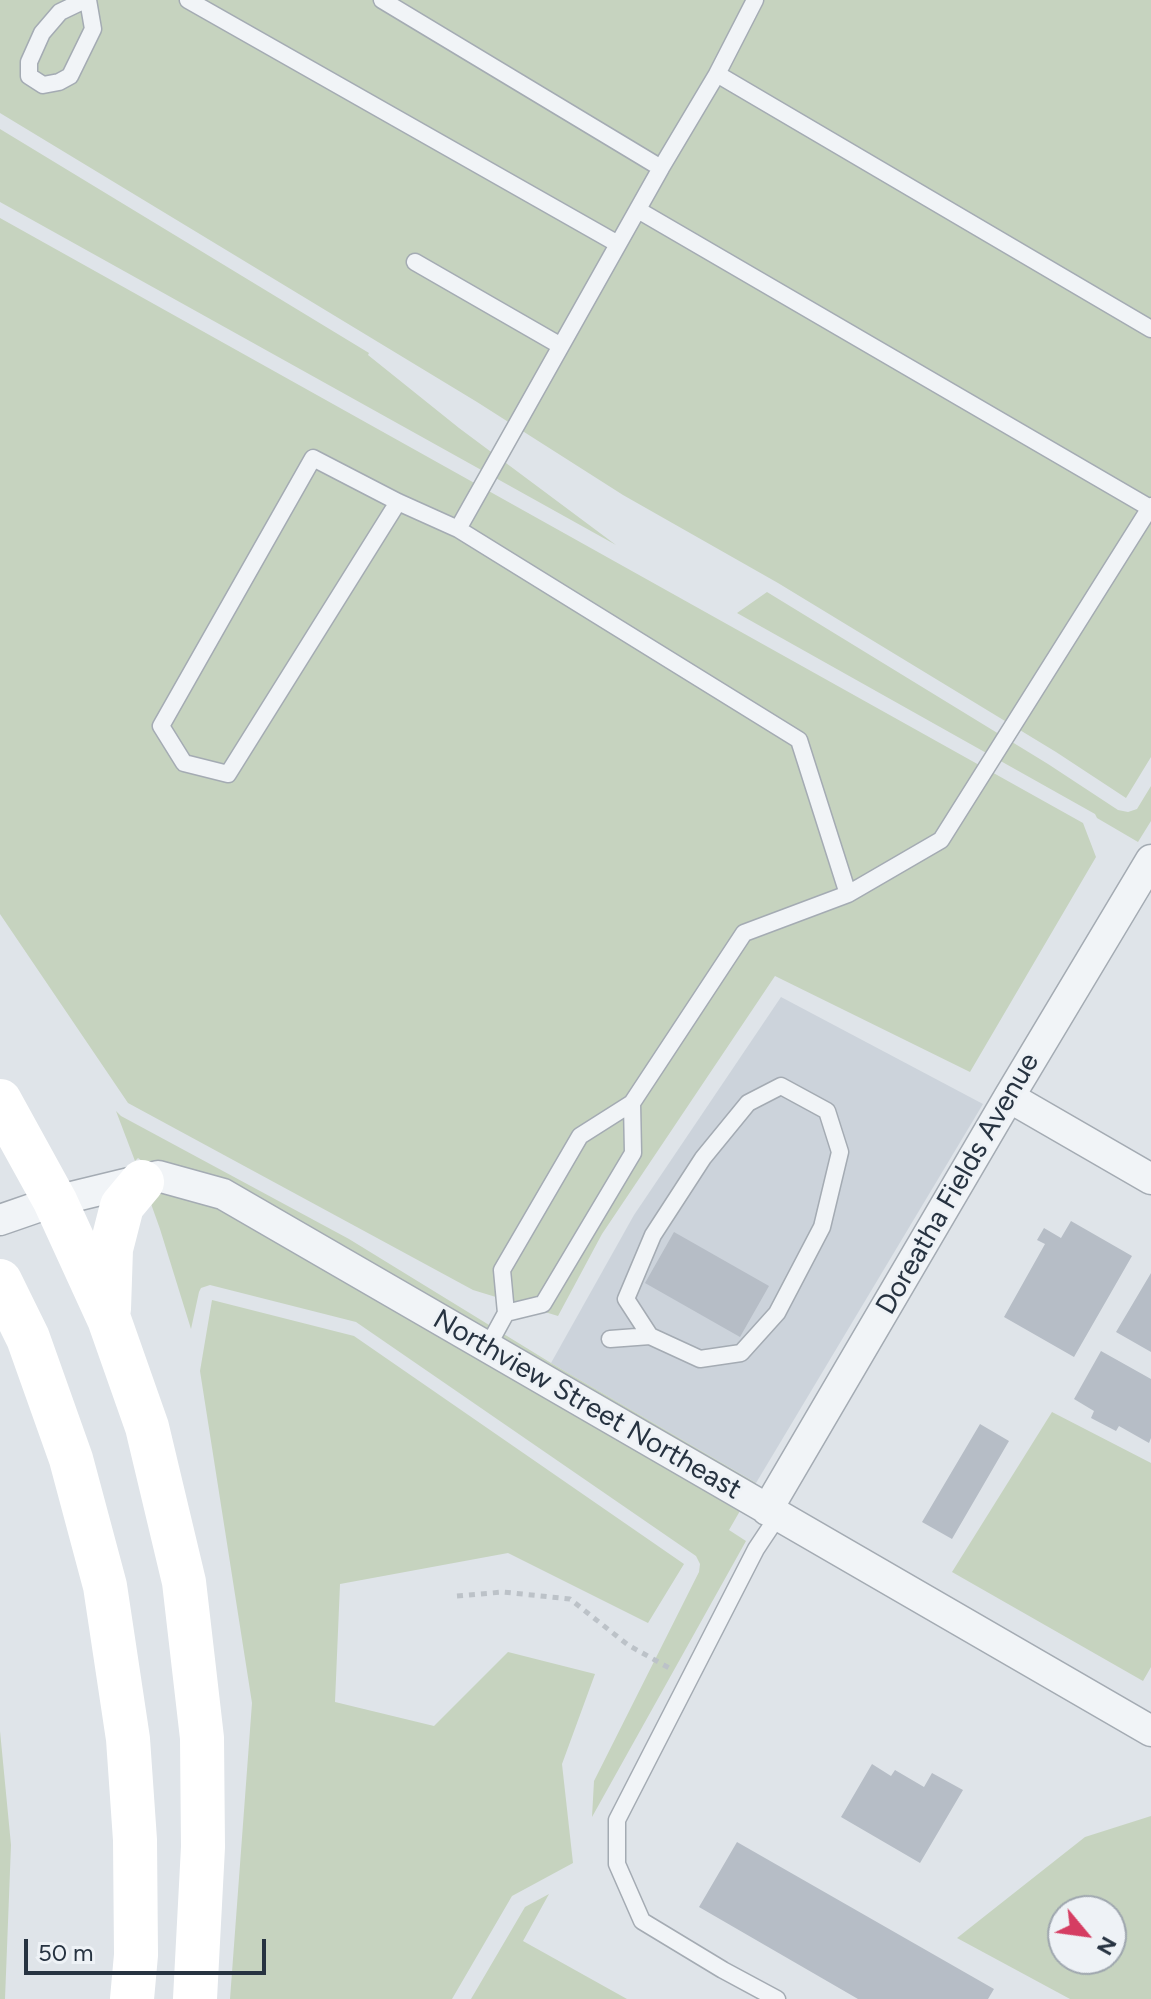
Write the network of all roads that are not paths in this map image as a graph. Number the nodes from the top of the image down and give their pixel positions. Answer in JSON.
{"nodes":[{"id":1,"x":86,"y":0,"type":"edge"},
{"id":2,"x":188,"y":0,"type":"edge"},
{"id":3,"x":382,"y":0,"type":"edge"},
{"id":4,"x":755,"y":0,"type":"edge"},
{"id":5,"x":717,"y":74,"type":"junction"},
{"id":6,"x":661,"y":168,"type":"junction"},
{"id":7,"x":638,"y":210,"type":"junction"},
{"id":8,"x":618,"y":244,"type":"junction"},
{"id":9,"x":415,"y":262,"type":"dead end"},
{"id":10,"x":1151,"y":329,"type":"edge"},
{"id":11,"x":561,"y":346,"type":"junction"},
{"id":12,"x":398,"y":502,"type":"junction"},
{"id":13,"x":1150,"y":507,"type":"edge"},
{"id":14,"x":458,"y":529,"type":"junction"},
{"id":15,"x":1151,"y":860,"type":"edge"},
{"id":16,"x":848,"y":894,"type":"junction"},
{"id":17,"x":1009,"y":1097,"type":"junction"},
{"id":18,"x":0,"y":1101,"type":"edge"},
{"id":19,"x":632,"y":1103,"type":"junction"},
{"id":20,"x":1151,"y":1179,"type":"edge"},
{"id":21,"x":142,"y":1182,"type":"junction"},
{"id":22,"x":55,"y":1201,"type":"junction"},
{"id":23,"x":0,"y":1220,"type":"edge"},
{"id":24,"x":0,"y":1281,"type":"edge"},
{"id":25,"x":506,"y":1313,"type":"junction"},
{"id":26,"x":109,"y":1319,"type":"junction"},
{"id":27,"x":650,"y":1336,"type":"junction"},
{"id":28,"x":610,"y":1339,"type":"dead end"},
{"id":29,"x":488,"y":1346,"type":"junction"},
{"id":30,"x":772,"y":1513,"type":"junction"},
{"id":31,"x":1151,"y":1731,"type":"edge"},
{"id":32,"x":132,"y":1999,"type":"edge"},
{"id":33,"x":195,"y":1999,"type":"edge"},
{"id":34,"x":777,"y":1999,"type":"edge"}],
"edges":[{"from":1,"to":1,"type":"lane"},
{"from":2,"to":8,"type":"lane"},
{"from":3,"to":6,"type":"lane"},
{"from":4,"to":5,"type":"lane"},
{"from":5,"to":6,"type":"lane"},
{"from":5,"to":10,"type":"lane"},
{"from":6,"to":7,"type":"lane"},
{"from":7,"to":8,"type":"lane"},
{"from":7,"to":13,"type":"lane"},
{"from":8,"to":11,"type":"lane"},
{"from":9,"to":11,"type":"lane"},
{"from":11,"to":14,"type":"lane"},
{"from":12,"to":12,"type":"lane"},
{"from":12,"to":14,"type":"lane"},
{"from":13,"to":16,"type":"lane"},
{"from":14,"to":16,"type":"lane"},
{"from":15,"to":17,"type":"street","name":"Doreatha Fields Avenue"},
{"from":16,"to":19,"type":"lane"},
{"from":17,"to":20,"type":"street"},
{"from":17,"to":30,"type":"street","name":"Doreatha Fields Avenue"},
{"from":18,"to":22,"type":"main road"},
{"from":19,"to":25,"type":"lane"},
{"from":19,"to":25,"type":"lane"},
{"from":21,"to":22,"type":"street","name":"Northview Street Northeast"},
{"from":21,"to":26,"type":"main road"},
{"from":21,"to":29,"type":"street","name":"Northview Street Northeast"},
{"from":22,"to":23,"type":"street","name":"Northview Street Northeast"},
{"from":22,"to":26,"type":"main road"},
{"from":24,"to":32,"type":"main road"},
{"from":25,"to":29,"type":"lane"},
{"from":26,"to":33,"type":"main road"},
{"from":27,"to":27,"type":"lane"},
{"from":27,"to":28,"type":"lane"},
{"from":29,"to":30,"type":"street","name":"Northview Street Northeast"},
{"from":30,"to":31,"type":"street","name":"Northview Street Northeast"},
{"from":30,"to":34,"type":"lane"}]}
